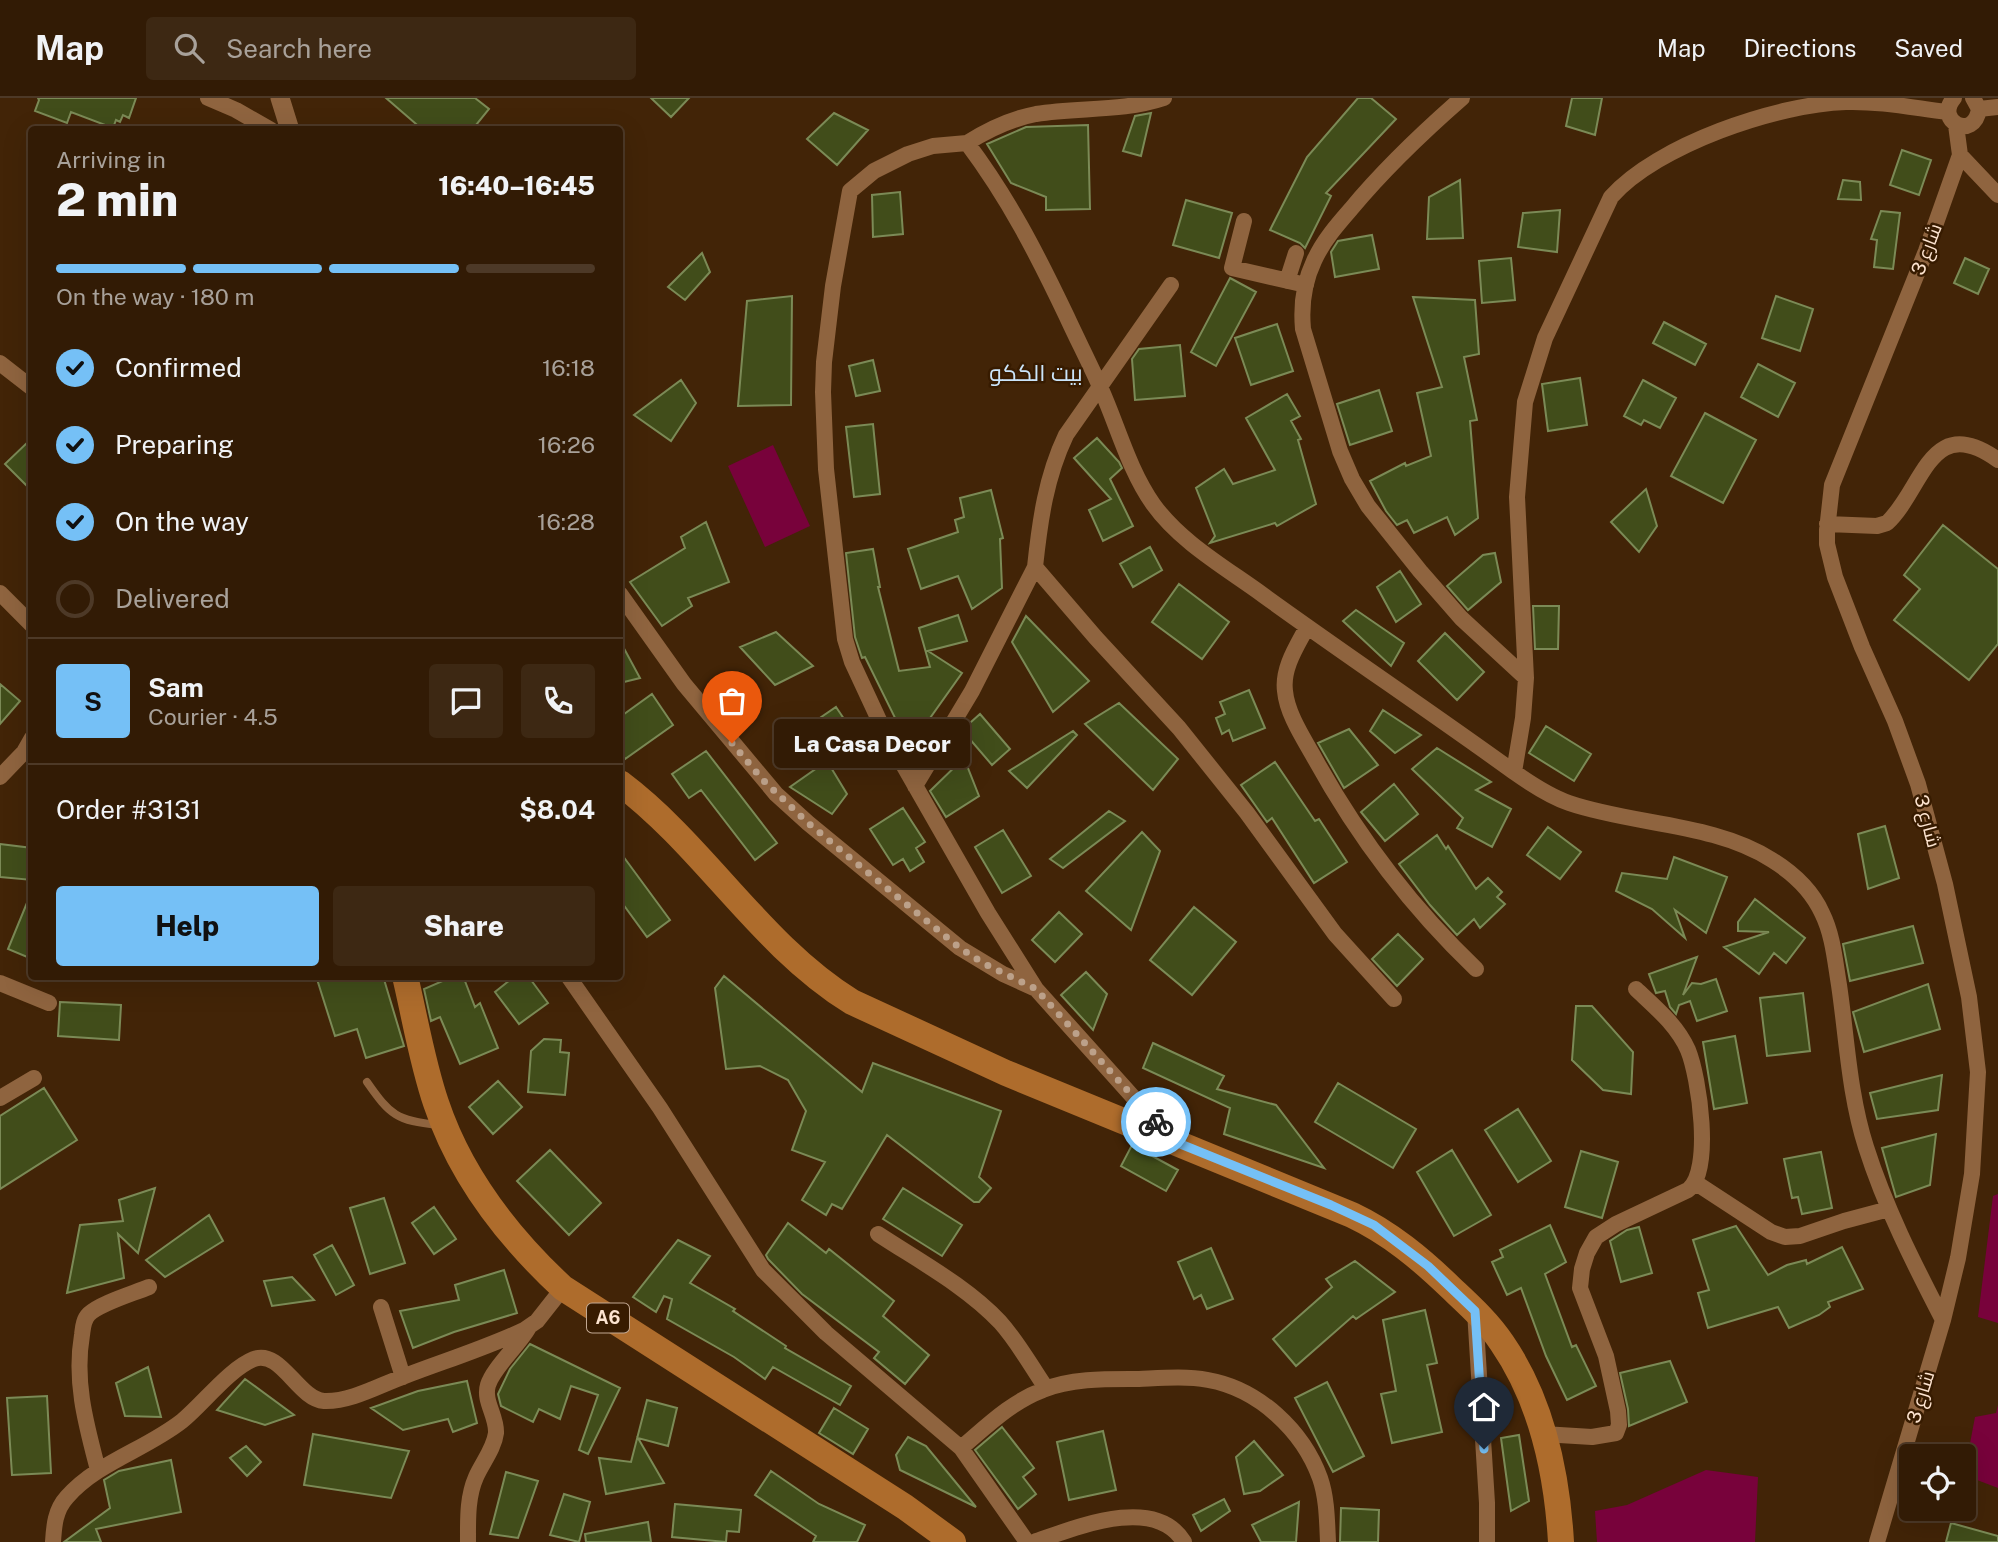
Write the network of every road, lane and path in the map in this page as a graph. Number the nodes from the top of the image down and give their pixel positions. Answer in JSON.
{"nodes":[{"id":1,"x":208,"y":98,"type":"edge"},
{"id":2,"x":280,"y":98,"type":"edge"},
{"id":3,"x":1164,"y":98,"type":"edge"},
{"id":4,"x":1462,"y":98,"type":"edge"},
{"id":5,"x":1976,"y":104,"type":"edge"},
{"id":6,"x":1998,"y":107,"type":"edge"},
{"id":7,"x":1952,"y":112,"type":"edge"},
{"id":8,"x":264,"y":126,"type":"edge"},
{"id":9,"x":289,"y":126,"type":"edge"},
{"id":10,"x":967,"y":143,"type":"junction"},
{"id":11,"x":1960,"y":155,"type":"junction"},
{"id":12,"x":1998,"y":195,"type":"edge"},
{"id":13,"x":1244,"y":222,"type":"dead end"},
{"id":14,"x":1296,"y":253,"type":"dead end"},
{"id":15,"x":1287,"y":281,"type":"junction"},
{"id":16,"x":1171,"y":285,"type":"dead end"},
{"id":17,"x":1306,"y":285,"type":"junction"},
{"id":18,"x":0,"y":363,"type":"edge"},
{"id":19,"x":28,"y":385,"type":"edge"},
{"id":20,"x":1101,"y":388,"type":"junction"},
{"id":21,"x":1998,"y":460,"type":"edge"},
{"id":22,"x":1827,"y":524,"type":"junction"},
{"id":23,"x":1035,"y":566,"type":"junction"},
{"id":24,"x":0,"y":593,"type":"edge"},
{"id":25,"x":623,"y":598,"type":"edge"},
{"id":26,"x":28,"y":621,"type":"edge"},
{"id":27,"x":1307,"y":626,"type":"junction"},
{"id":28,"x":1526,"y":678,"type":"junction"},
{"id":29,"x":28,"y":744,"type":"edge"},
{"id":30,"x":1514,"y":772,"type":"junction"},
{"id":31,"x":0,"y":777,"type":"edge"},
{"id":32,"x":623,"y":786,"type":"edge"},
{"id":33,"x":915,"y":786,"type":"junction"},
{"id":34,"x":1476,"y":969,"type":"dead end"},
{"id":35,"x":406,"y":980,"type":"edge"},
{"id":36,"x":571,"y":980,"type":"edge"},
{"id":37,"x":0,"y":983,"type":"edge"},
{"id":38,"x":1036,"y":989,"type":"junction"},
{"id":39,"x":1636,"y":989,"type":"dead end"},
{"id":40,"x":1394,"y":999,"type":"dead end"},
{"id":41,"x":49,"y":1003,"type":"dead end"},
{"id":42,"x":33,"y":1078,"type":"dead end"},
{"id":43,"x":367,"y":1082,"type":"dead end"},
{"id":44,"x":0,"y":1098,"type":"edge"},
{"id":45,"x":444,"y":1125,"type":"junction"},
{"id":46,"x":1173,"y":1141,"type":"junction"},
{"id":47,"x":1696,"y":1183,"type":"junction"},
{"id":48,"x":1889,"y":1209,"type":"junction"},
{"id":49,"x":878,"y":1234,"type":"dead end"},
{"id":50,"x":149,"y":1287,"type":"dead end"},
{"id":51,"x":563,"y":1288,"type":"junction"},
{"id":52,"x":381,"y":1307,"type":"dead end"},
{"id":53,"x":1475,"y":1311,"type":"junction"},
{"id":54,"x":1943,"y":1320,"type":"junction"},
{"id":55,"x":530,"y":1326,"type":"junction"},
{"id":56,"x":403,"y":1377,"type":"junction"},
{"id":57,"x":1046,"y":1388,"type":"junction"},
{"id":58,"x":1544,"y":1434,"type":"junction"},
{"id":59,"x":961,"y":1448,"type":"junction"},
{"id":60,"x":98,"y":1469,"type":"junction"},
{"id":61,"x":52,"y":1542,"type":"edge"},
{"id":62,"x":468,"y":1542,"type":"edge"},
{"id":63,"x":953,"y":1542,"type":"edge"},
{"id":64,"x":1027,"y":1542,"type":"edge"},
{"id":65,"x":1034,"y":1542,"type":"edge"},
{"id":66,"x":1184,"y":1542,"type":"edge"},
{"id":67,"x":1328,"y":1542,"type":"edge"},
{"id":68,"x":1487,"y":1542,"type":"edge"},
{"id":69,"x":1561,"y":1542,"type":"edge"},
{"id":70,"x":1877,"y":1542,"type":"edge"}],
"edges":[{"from":1,"to":8,"type":"street"},
{"from":2,"to":9,"type":"street"},
{"from":3,"to":10,"type":"street"},
{"from":4,"to":17,"type":"street"},
{"from":5,"to":6,"type":"street"},
{"from":5,"to":7,"type":"street"},
{"from":7,"to":11,"type":"street","name":"شارع 3"},
{"from":7,"to":28,"type":"street"},
{"from":10,"to":20,"type":"street"},
{"from":10,"to":33,"type":"street"},
{"from":11,"to":12,"type":"street"},
{"from":11,"to":22,"type":"street","name":"شارع 3"},
{"from":13,"to":15,"type":"street"},
{"from":14,"to":15,"type":"street"},
{"from":15,"to":17,"type":"street"},
{"from":16,"to":20,"type":"street"},
{"from":17,"to":28,"type":"street"},
{"from":18,"to":19,"type":"street"},
{"from":20,"to":23,"type":"street"},
{"from":20,"to":27,"type":"street"},
{"from":21,"to":22,"type":"street"},
{"from":22,"to":54,"type":"street","name":"شارع 3"},
{"from":23,"to":33,"type":"street"},
{"from":23,"to":40,"type":"street"},
{"from":24,"to":26,"type":"street"},
{"from":25,"to":38,"type":"street"},
{"from":27,"to":30,"type":"street"},
{"from":27,"to":34,"type":"street"},
{"from":28,"to":30,"type":"street"},
{"from":29,"to":31,"type":"street"},
{"from":30,"to":48,"type":"street"},
{"from":32,"to":46,"type":"highway"},
{"from":33,"to":38,"type":"street"},
{"from":35,"to":45,"type":"highway","number":"A6"},
{"from":36,"to":59,"type":"street"},
{"from":37,"to":41,"type":"street"},
{"from":38,"to":46,"type":"street"},
{"from":39,"to":47,"type":"street"},
{"from":42,"to":44,"type":"street"},
{"from":43,"to":45,"type":"lane"},
{"from":45,"to":51,"type":"highway","number":"A6"},
{"from":46,"to":53,"type":"highway"},
{"from":47,"to":48,"type":"street"},
{"from":47,"to":58,"type":"street"},
{"from":48,"to":54,"type":"street"},
{"from":49,"to":57,"type":"street"},
{"from":50,"to":60,"type":"street"},
{"from":51,"to":55,"type":"street"},
{"from":51,"to":63,"type":"highway","number":"A6"},
{"from":52,"to":56,"type":"street"},
{"from":53,"to":58,"type":"highway"},
{"from":53,"to":68,"type":"street"},
{"from":54,"to":70,"type":"street","name":"شارع 3"},
{"from":55,"to":56,"type":"street"},
{"from":55,"to":62,"type":"street"},
{"from":56,"to":60,"type":"street"},
{"from":57,"to":59,"type":"street"},
{"from":57,"to":67,"type":"street"},
{"from":58,"to":69,"type":"highway"},
{"from":59,"to":64,"type":"street"},
{"from":60,"to":61,"type":"street"},
{"from":65,"to":66,"type":"street"}]}
